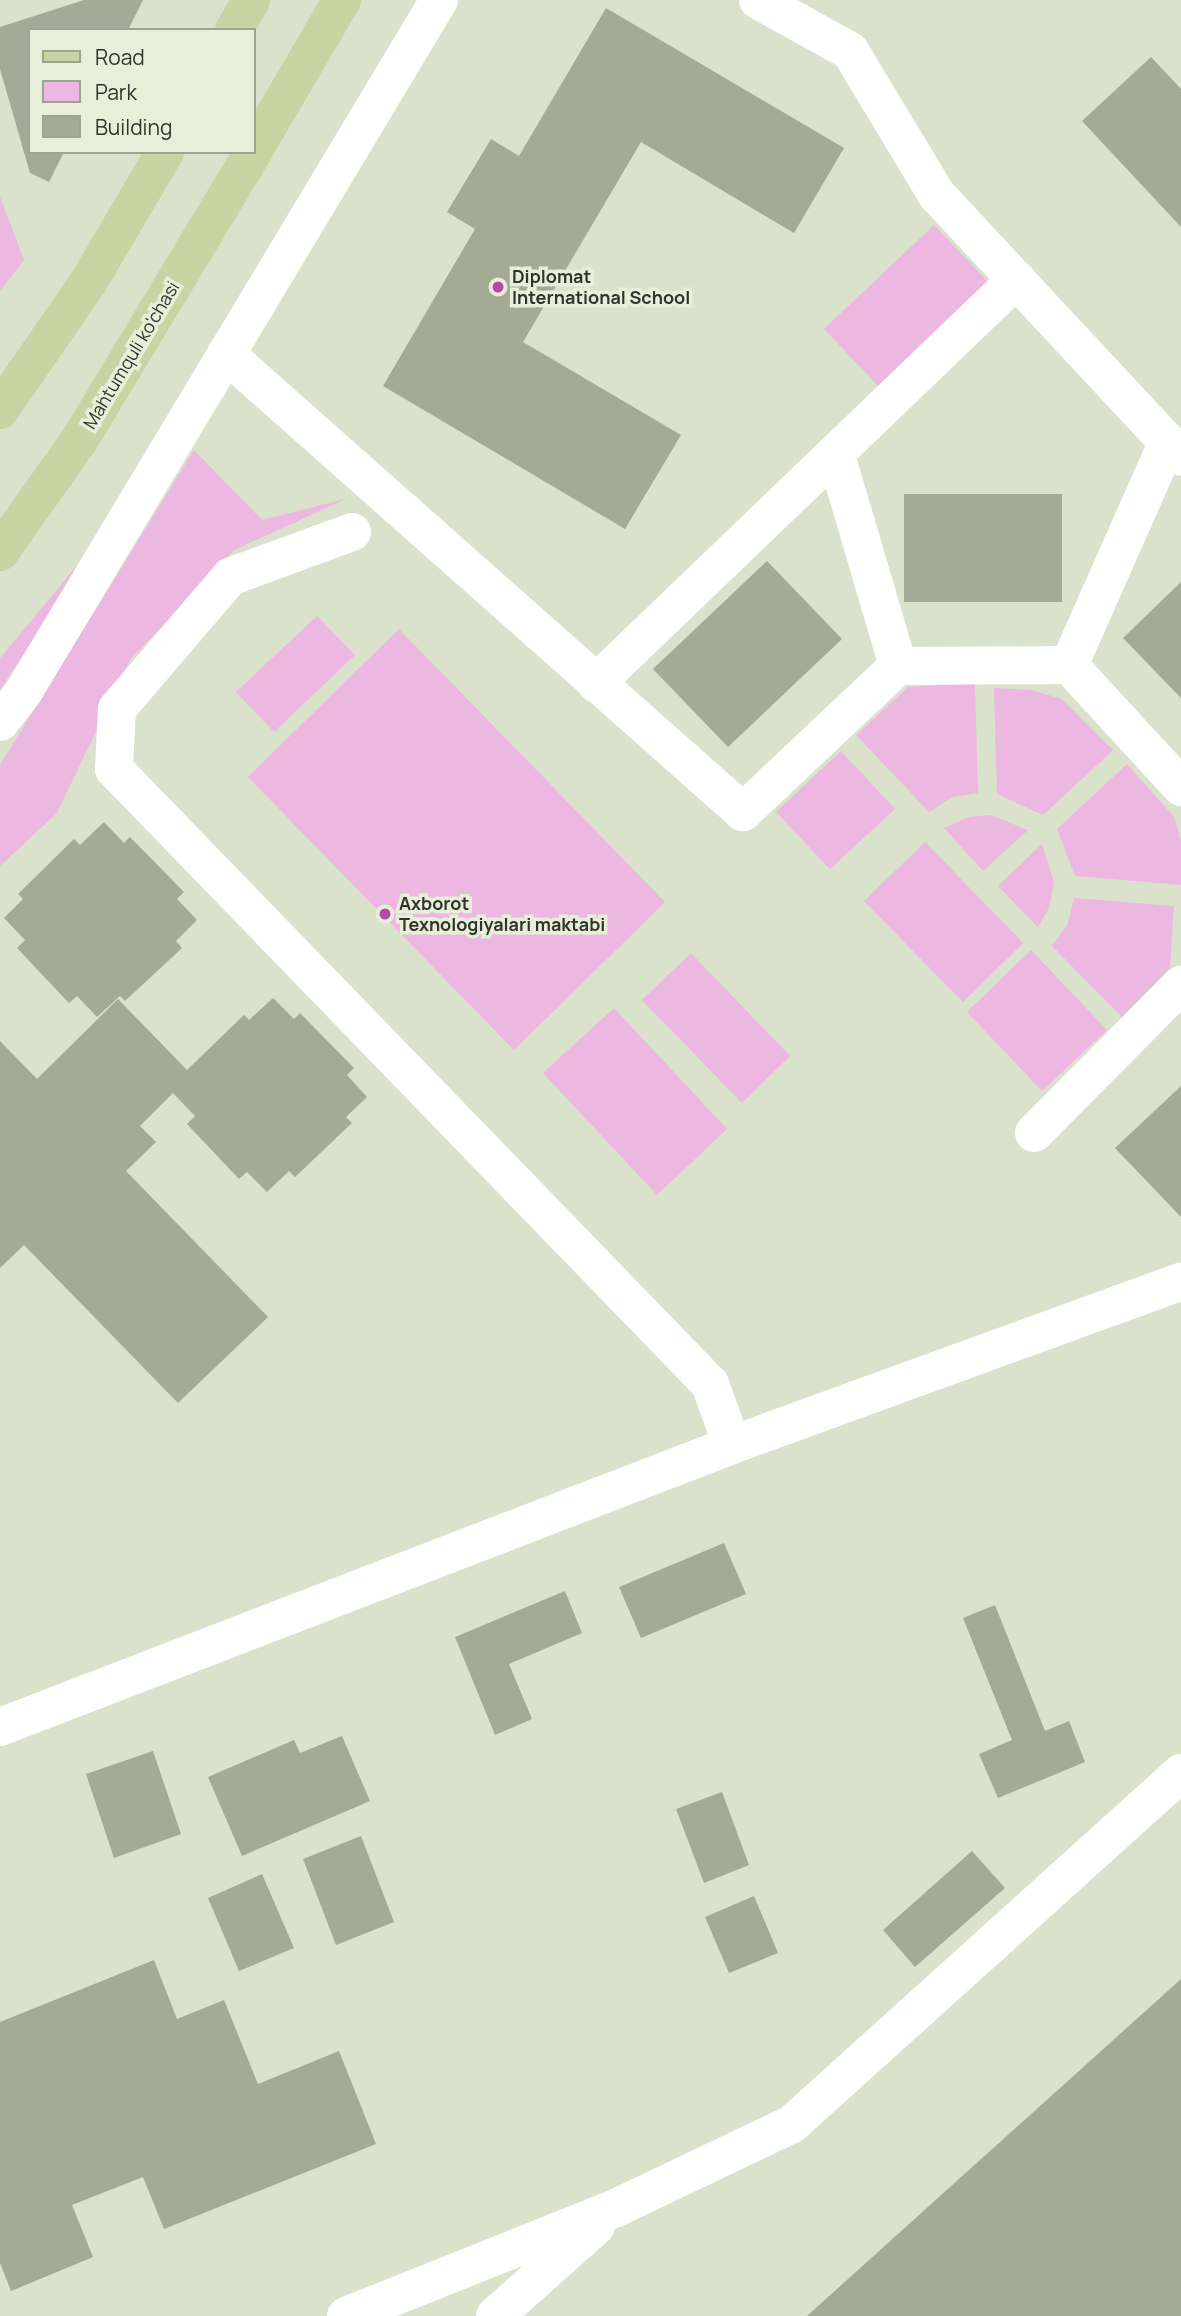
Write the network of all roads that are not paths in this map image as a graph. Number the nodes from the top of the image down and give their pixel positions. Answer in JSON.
{"nodes":[{"id":1,"x":251,"y":0,"type":"edge"},
{"id":2,"x":342,"y":0,"type":"edge"},
{"id":3,"x":439,"y":0,"type":"edge"},
{"id":4,"x":758,"y":0,"type":"edge"},
{"id":5,"x":235,"y":28,"type":"edge"},
{"id":6,"x":256,"y":146,"type":"edge"},
{"id":7,"x":164,"y":154,"type":"edge"},
{"id":8,"x":251,"y":154,"type":"edge"},
{"id":9,"x":1017,"y":279,"type":"junction"},
{"id":10,"x":226,"y":354,"type":"junction"},
{"id":11,"x":0,"y":410,"type":"edge"},
{"id":12,"x":1174,"y":449,"type":"edge"},
{"id":13,"x":836,"y":455,"type":"junction"},
{"id":14,"x":352,"y":532,"type":"dead end"},
{"id":15,"x":0,"y":552,"type":"edge"},
{"id":16,"x":1069,"y":665,"type":"junction"},
{"id":17,"x":898,"y":666,"type":"junction"},
{"id":18,"x":596,"y":683,"type":"junction"},
{"id":19,"x":0,"y":722,"type":"edge"},
{"id":20,"x":1181,"y":787,"type":"edge"},
{"id":21,"x":1181,"y":985,"type":"edge"},
{"id":22,"x":1034,"y":1133,"type":"dead end"},
{"id":23,"x":1181,"y":1282,"type":"edge"},
{"id":24,"x":732,"y":1445,"type":"junction"},
{"id":25,"x":0,"y":1727,"type":"edge"},
{"id":26,"x":1181,"y":1773,"type":"edge"},
{"id":27,"x":616,"y":2208,"type":"junction"},
{"id":28,"x":346,"y":2316,"type":"edge"},
{"id":29,"x":495,"y":2316,"type":"edge"}],
"edges":[{"from":1,"to":5,"type":"main road"},
{"from":2,"to":6,"type":"main road","name":"Mahtumquli ko'chasi"},
{"from":3,"to":10,"type":"lane"},
{"from":4,"to":9,"type":"lane"},
{"from":7,"to":11,"type":"main road"},
{"from":8,"to":15,"type":"main road","name":"Mahtumquli ko'chasi"},
{"from":9,"to":12,"type":"lane"},
{"from":9,"to":13,"type":"lane"},
{"from":10,"to":18,"type":"lane"},
{"from":10,"to":19,"type":"lane"},
{"from":12,"to":16,"type":"lane"},
{"from":13,"to":17,"type":"lane"},
{"from":13,"to":18,"type":"lane"},
{"from":14,"to":24,"type":"lane"},
{"from":16,"to":17,"type":"lane"},
{"from":16,"to":20,"type":"lane"},
{"from":17,"to":18,"type":"lane"},
{"from":21,"to":22,"type":"lane"},
{"from":23,"to":24,"type":"lane"},
{"from":24,"to":25,"type":"lane"},
{"from":26,"to":27,"type":"lane"},
{"from":27,"to":28,"type":"lane"},
{"from":27,"to":29,"type":"lane"}]}
